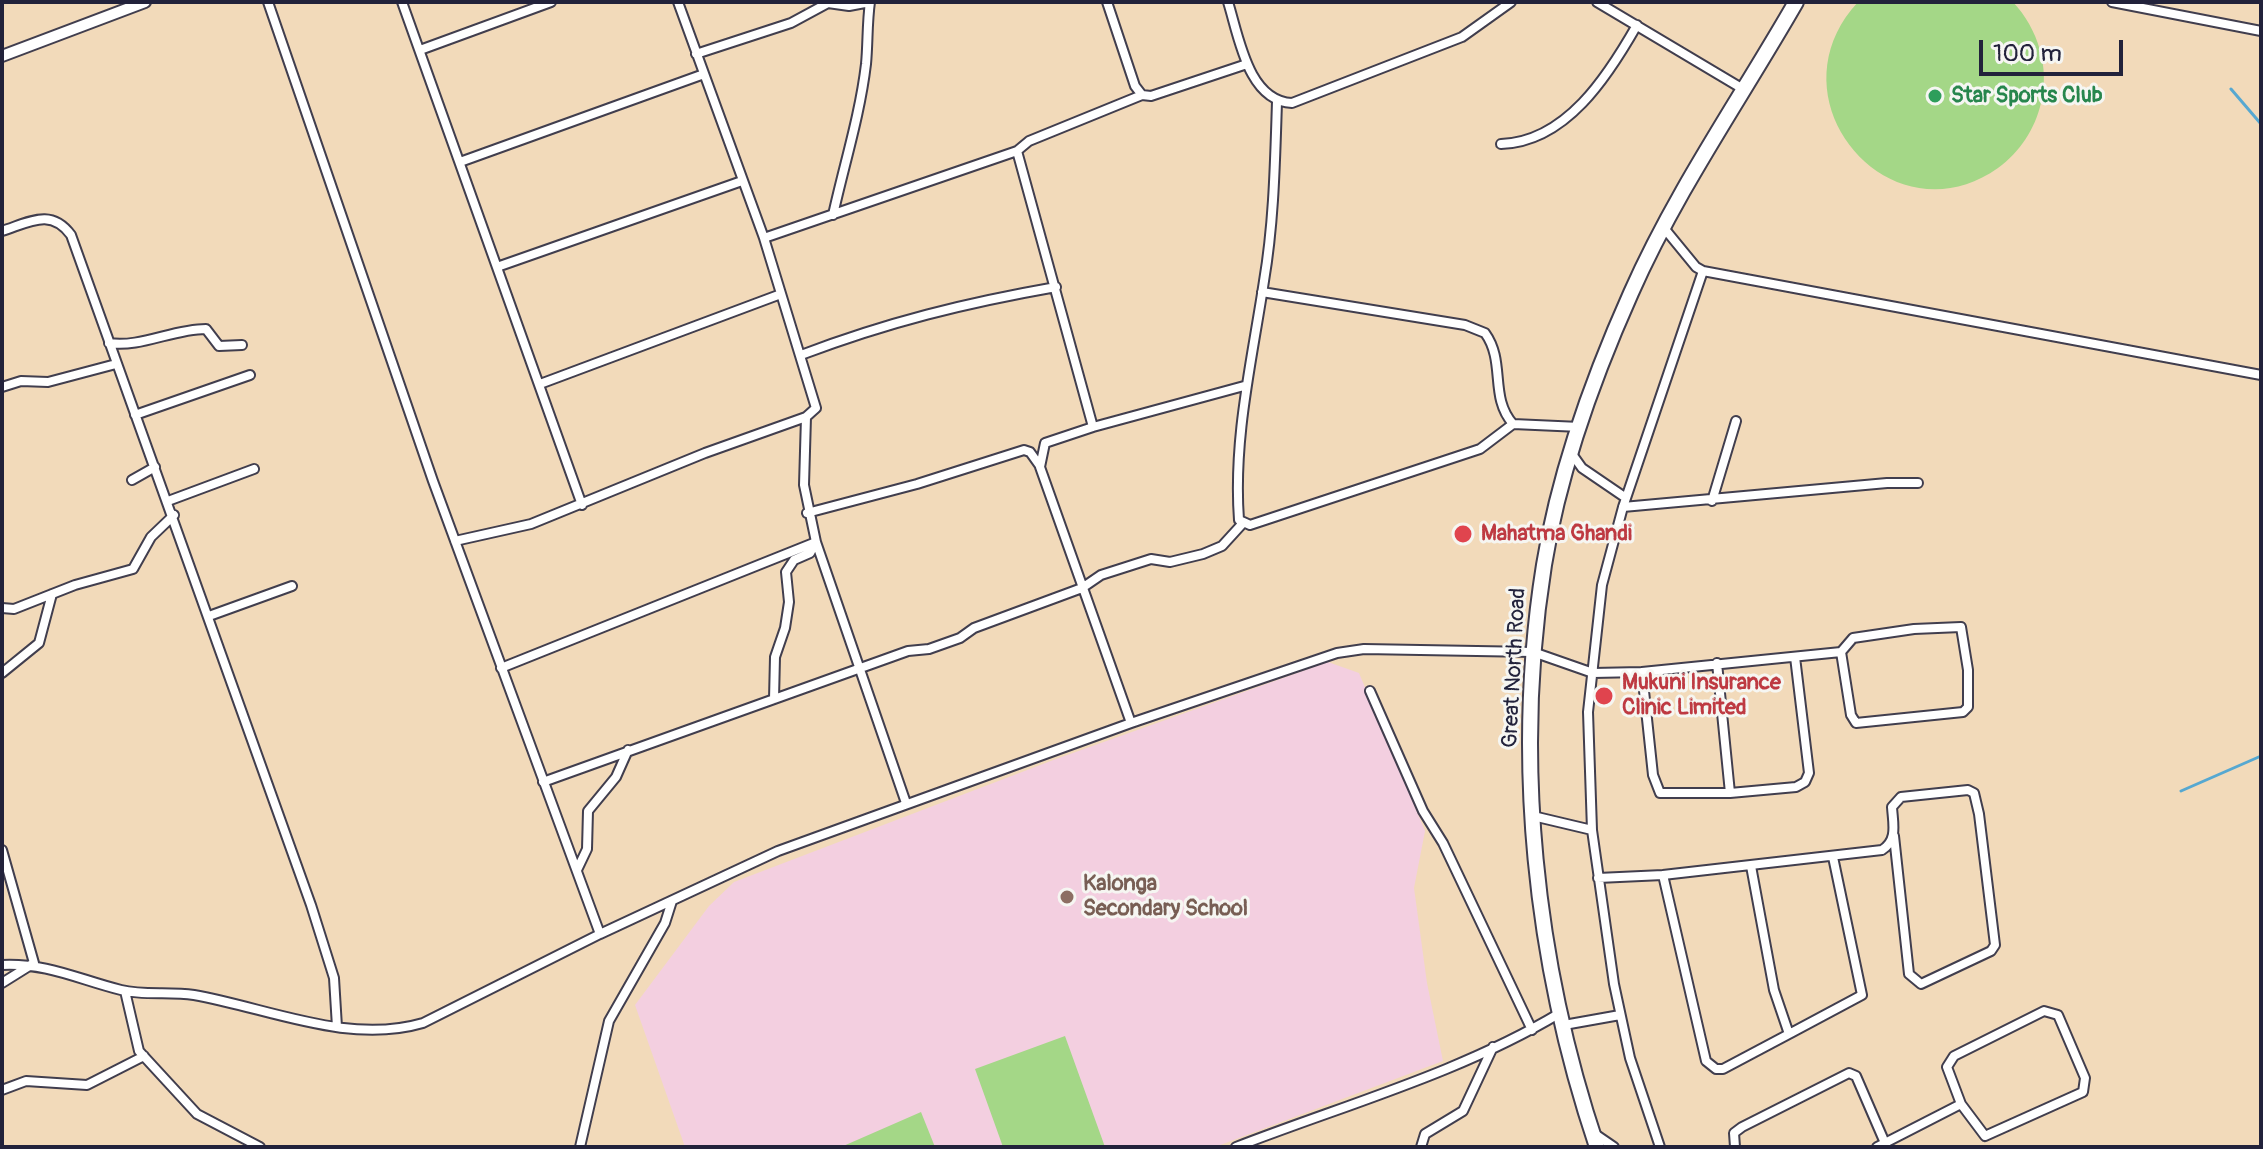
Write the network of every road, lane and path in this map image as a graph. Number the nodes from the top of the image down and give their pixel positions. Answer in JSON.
{"nodes":[{"id":1,"x":145,"y":2,"type":"edge"},
{"id":2,"x":268,"y":2,"type":"edge"},
{"id":3,"x":402,"y":2,"type":"edge"},
{"id":4,"x":551,"y":2,"type":"edge"},
{"id":5,"x":678,"y":2,"type":"edge"},
{"id":6,"x":1107,"y":2,"type":"edge"},
{"id":7,"x":1228,"y":2,"type":"edge"},
{"id":8,"x":1511,"y":2,"type":"edge"},
{"id":9,"x":1597,"y":2,"type":"edge"},
{"id":10,"x":2112,"y":2,"type":"edge"},
{"id":11,"x":1797,"y":4,"type":"edge"},
{"id":12,"x":1637,"y":25,"type":"junction"},
{"id":13,"x":2261,"y":31,"type":"edge"},
{"id":14,"x":420,"y":50,"type":"junction"},
{"id":15,"x":696,"y":54,"type":"junction"},
{"id":16,"x":2,"y":56,"type":"edge"},
{"id":17,"x":1247,"y":64,"type":"junction"},
{"id":18,"x":704,"y":74,"type":"junction"},
{"id":19,"x":1743,"y":89,"type":"junction"},
{"id":20,"x":1142,"y":95,"type":"junction"},
{"id":21,"x":1277,"y":102,"type":"junction"},
{"id":22,"x":1501,"y":144,"type":"dead end"},
{"id":23,"x":1017,"y":151,"type":"junction"},
{"id":24,"x":460,"y":162,"type":"junction"},
{"id":25,"x":742,"y":181,"type":"junction"},
{"id":26,"x":833,"y":215,"type":"junction"},
{"id":27,"x":1664,"y":228,"type":"junction"},
{"id":28,"x":2,"y":231,"type":"edge"},
{"id":29,"x":764,"y":238,"type":"junction"},
{"id":30,"x":497,"y":267,"type":"junction"},
{"id":31,"x":1703,"y":271,"type":"junction"},
{"id":32,"x":1056,"y":287,"type":"junction"},
{"id":33,"x":1262,"y":292,"type":"junction"},
{"id":34,"x":781,"y":294,"type":"junction"},
{"id":35,"x":109,"y":343,"type":"junction"},
{"id":36,"x":242,"y":345,"type":"dead end"},
{"id":37,"x":801,"y":355,"type":"junction"},
{"id":38,"x":116,"y":364,"type":"junction"},
{"id":39,"x":250,"y":375,"type":"dead end"},
{"id":40,"x":2261,"y":375,"type":"edge"},
{"id":41,"x":540,"y":384,"type":"junction"},
{"id":42,"x":1244,"y":386,"type":"junction"},
{"id":43,"x":2,"y":387,"type":"edge"},
{"id":44,"x":135,"y":415,"type":"junction"},
{"id":45,"x":806,"y":417,"type":"junction"},
{"id":46,"x":1736,"y":421,"type":"dead end"},
{"id":47,"x":1513,"y":424,"type":"junction"},
{"id":48,"x":1093,"y":427,"type":"junction"},
{"id":49,"x":1580,"y":427,"type":"junction"},
{"id":50,"x":1045,"y":443,"type":"junction"},
{"id":51,"x":1027,"y":450,"type":"junction"},
{"id":52,"x":1572,"y":454,"type":"junction"},
{"id":53,"x":155,"y":467,"type":"junction"},
{"id":54,"x":1040,"y":467,"type":"junction"},
{"id":55,"x":254,"y":469,"type":"dead end"},
{"id":56,"x":132,"y":480,"type":"dead end"},
{"id":57,"x":1918,"y":483,"type":"dead end"},
{"id":58,"x":168,"y":501,"type":"junction"},
{"id":59,"x":1712,"y":501,"type":"junction"},
{"id":60,"x":1624,"y":502,"type":"junction"},
{"id":61,"x":582,"y":505,"type":"junction"},
{"id":62,"x":807,"y":513,"type":"junction"},
{"id":63,"x":174,"y":515,"type":"junction"},
{"id":64,"x":1243,"y":523,"type":"junction"},
{"id":65,"x":455,"y":541,"type":"junction"},
{"id":66,"x":816,"y":542,"type":"junction"},
{"id":67,"x":292,"y":586,"type":"dead end"},
{"id":68,"x":1082,"y":588,"type":"junction"},
{"id":69,"x":52,"y":594,"type":"junction"},
{"id":70,"x":2,"y":608,"type":"edge"},
{"id":71,"x":209,"y":616,"type":"junction"},
{"id":72,"x":1533,"y":652,"type":"junction"},
{"id":73,"x":1841,"y":652,"type":"junction"},
{"id":74,"x":1795,"y":657,"type":"junction"},
{"id":75,"x":1717,"y":663,"type":"junction"},
{"id":76,"x":501,"y":668,"type":"junction"},
{"id":77,"x":859,"y":669,"type":"junction"},
{"id":78,"x":1642,"y":672,"type":"junction"},
{"id":79,"x":2,"y":673,"type":"edge"},
{"id":80,"x":1593,"y":673,"type":"junction"},
{"id":81,"x":1370,"y":691,"type":"dead end"},
{"id":82,"x":774,"y":699,"type":"junction"},
{"id":83,"x":1131,"y":723,"type":"junction"},
{"id":84,"x":628,"y":750,"type":"junction"},
{"id":85,"x":543,"y":782,"type":"junction"},
{"id":86,"x":1730,"y":793,"type":"junction"},
{"id":87,"x":906,"y":803,"type":"junction"},
{"id":88,"x":1533,"y":816,"type":"junction"},
{"id":89,"x":1592,"y":830,"type":"junction"},
{"id":90,"x":1894,"y":836,"type":"junction"},
{"id":91,"x":2,"y":850,"type":"edge"},
{"id":92,"x":1833,"y":857,"type":"junction"},
{"id":93,"x":1751,"y":866,"type":"junction"},
{"id":94,"x":577,"y":870,"type":"junction"},
{"id":95,"x":1663,"y":875,"type":"junction"},
{"id":96,"x":1598,"y":878,"type":"junction"},
{"id":97,"x":672,"y":901,"type":"junction"},
{"id":98,"x":600,"y":934,"type":"junction"},
{"id":99,"x":34,"y":963,"type":"junction"},
{"id":100,"x":2,"y":965,"type":"edge"},
{"id":101,"x":2,"y":983,"type":"edge"},
{"id":102,"x":125,"y":991,"type":"junction"},
{"id":103,"x":1620,"y":1015,"type":"junction"},
{"id":104,"x":1562,"y":1019,"type":"junction"},
{"id":105,"x":337,"y":1027,"type":"junction"},
{"id":106,"x":1532,"y":1030,"type":"junction"},
{"id":107,"x":1789,"y":1034,"type":"junction"},
{"id":108,"x":1493,"y":1047,"type":"junction"},
{"id":109,"x":144,"y":1056,"type":"junction"},
{"id":110,"x":2,"y":1090,"type":"edge"},
{"id":111,"x":1961,"y":1104,"type":"junction"},
{"id":112,"x":1595,"y":1140,"type":"edge"},
{"id":113,"x":1881,"y":1145,"type":"edge"},
{"id":114,"x":260,"y":1147,"type":"edge"},
{"id":115,"x":580,"y":1147,"type":"edge"},
{"id":116,"x":1236,"y":1147,"type":"edge"},
{"id":117,"x":1421,"y":1147,"type":"edge"},
{"id":118,"x":1614,"y":1147,"type":"edge"},
{"id":119,"x":1660,"y":1147,"type":"edge"},
{"id":120,"x":1735,"y":1147,"type":"edge"}],
"edges":[{"from":1,"to":16,"type":"street"},
{"from":2,"to":65,"type":"street"},
{"from":3,"to":14,"type":"street"},
{"from":4,"to":14,"type":"street"},
{"from":5,"to":15,"type":"street"},
{"from":6,"to":20,"type":"street"},
{"from":7,"to":17,"type":"street"},
{"from":8,"to":21,"type":"street"},
{"from":9,"to":12,"type":"street"},
{"from":10,"to":13,"type":"street"},
{"from":11,"to":19,"type":"highway","name":"Great North Road"},
{"from":12,"to":19,"type":"street"},
{"from":12,"to":22,"type":"street"},
{"from":14,"to":24,"type":"street"},
{"from":15,"to":18,"type":"street"},
{"from":15,"to":26,"type":"street"},
{"from":17,"to":20,"type":"street"},
{"from":17,"to":21,"type":"street"},
{"from":18,"to":24,"type":"street"},
{"from":18,"to":25,"type":"street"},
{"from":19,"to":27,"type":"highway","name":"Great North Road"},
{"from":20,"to":23,"type":"street"},
{"from":21,"to":33,"type":"street"},
{"from":23,"to":26,"type":"street"},
{"from":23,"to":32,"type":"street"},
{"from":24,"to":30,"type":"street"},
{"from":25,"to":29,"type":"street"},
{"from":25,"to":30,"type":"street"},
{"from":26,"to":29,"type":"street"},
{"from":27,"to":31,"type":"street"},
{"from":27,"to":49,"type":"highway","name":"Great North Road"},
{"from":28,"to":35,"type":"street"},
{"from":29,"to":34,"type":"street"},
{"from":30,"to":41,"type":"street"},
{"from":31,"to":40,"type":"street"},
{"from":31,"to":60,"type":"street"},
{"from":32,"to":37,"type":"street"},
{"from":32,"to":48,"type":"street"},
{"from":33,"to":42,"type":"street"},
{"from":33,"to":47,"type":"street"},
{"from":34,"to":37,"type":"street"},
{"from":34,"to":41,"type":"street"},
{"from":35,"to":36,"type":"street"},
{"from":35,"to":38,"type":"street"},
{"from":37,"to":45,"type":"street"},
{"from":38,"to":43,"type":"street"},
{"from":38,"to":44,"type":"street"},
{"from":39,"to":44,"type":"street"},
{"from":41,"to":61,"type":"street"},
{"from":42,"to":48,"type":"street"},
{"from":42,"to":64,"type":"street"},
{"from":44,"to":53,"type":"street"},
{"from":45,"to":61,"type":"street"},
{"from":45,"to":62,"type":"street"},
{"from":46,"to":59,"type":"street"},
{"from":47,"to":49,"type":"street"},
{"from":47,"to":64,"type":"street"},
{"from":48,"to":50,"type":"street"},
{"from":49,"to":52,"type":"highway","name":"Great North Road"},
{"from":50,"to":51,"type":"street"},
{"from":50,"to":54,"type":"street"},
{"from":51,"to":54,"type":"street"},
{"from":51,"to":62,"type":"street"},
{"from":52,"to":60,"type":"street"},
{"from":52,"to":72,"type":"highway","name":"Great North Road"},
{"from":53,"to":56,"type":"street"},
{"from":53,"to":58,"type":"street"},
{"from":54,"to":68,"type":"street"},
{"from":55,"to":58,"type":"street"},
{"from":57,"to":59,"type":"street"},
{"from":58,"to":63,"type":"street"},
{"from":59,"to":60,"type":"street"},
{"from":60,"to":80,"type":"street"},
{"from":61,"to":65,"type":"street"},
{"from":62,"to":66,"type":"street"},
{"from":63,"to":69,"type":"street"},
{"from":63,"to":71,"type":"street"},
{"from":64,"to":68,"type":"street"},
{"from":65,"to":76,"type":"street"},
{"from":66,"to":76,"type":"street"},
{"from":66,"to":77,"type":"street"},
{"from":66,"to":82,"type":"street"},
{"from":67,"to":71,"type":"street"},
{"from":68,"to":77,"type":"street"},
{"from":68,"to":83,"type":"street"},
{"from":69,"to":70,"type":"street"},
{"from":69,"to":79,"type":"street"},
{"from":71,"to":105,"type":"street"},
{"from":72,"to":80,"type":"street"},
{"from":72,"to":83,"type":"street"},
{"from":72,"to":88,"type":"highway","name":"Great North Road"},
{"from":73,"to":73,"type":"street"},
{"from":73,"to":74,"type":"street"},
{"from":74,"to":75,"type":"street"},
{"from":74,"to":86,"type":"street"},
{"from":75,"to":78,"type":"street"},
{"from":75,"to":86,"type":"street"},
{"from":76,"to":85,"type":"street"},
{"from":77,"to":82,"type":"street"},
{"from":77,"to":87,"type":"street"},
{"from":78,"to":80,"type":"street"},
{"from":78,"to":86,"type":"street"},
{"from":80,"to":89,"type":"street"},
{"from":81,"to":106,"type":"street"},
{"from":82,"to":84,"type":"street"},
{"from":83,"to":87,"type":"street"},
{"from":84,"to":85,"type":"street"},
{"from":84,"to":94,"type":"street"},
{"from":85,"to":94,"type":"street"},
{"from":87,"to":97,"type":"street"},
{"from":88,"to":89,"type":"street"},
{"from":88,"to":104,"type":"highway","name":"Great North Road"},
{"from":89,"to":96,"type":"street"},
{"from":90,"to":90,"type":"street"},
{"from":90,"to":92,"type":"street"},
{"from":91,"to":99,"type":"street"},
{"from":92,"to":93,"type":"street"},
{"from":92,"to":107,"type":"street"},
{"from":93,"to":95,"type":"street"},
{"from":93,"to":107,"type":"street"},
{"from":94,"to":98,"type":"street"},
{"from":95,"to":96,"type":"street"},
{"from":95,"to":107,"type":"street"},
{"from":96,"to":103,"type":"street"},
{"from":97,"to":98,"type":"street"},
{"from":97,"to":115,"type":"street"},
{"from":98,"to":105,"type":"street"},
{"from":99,"to":100,"type":"street"},
{"from":99,"to":101,"type":"street"},
{"from":99,"to":102,"type":"street"},
{"from":102,"to":105,"type":"street"},
{"from":102,"to":109,"type":"street"},
{"from":103,"to":104,"type":"street"},
{"from":103,"to":119,"type":"street"},
{"from":104,"to":106,"type":"street"},
{"from":104,"to":112,"type":"highway","name":"Great North Road"},
{"from":106,"to":108,"type":"street"},
{"from":108,"to":116,"type":"street"},
{"from":108,"to":117,"type":"street"},
{"from":109,"to":110,"type":"street"},
{"from":109,"to":114,"type":"street"},
{"from":111,"to":111,"type":"street"},
{"from":111,"to":113,"type":"street"},
{"from":112,"to":118,"type":"street"},
{"from":113,"to":120,"type":"street"}]}
